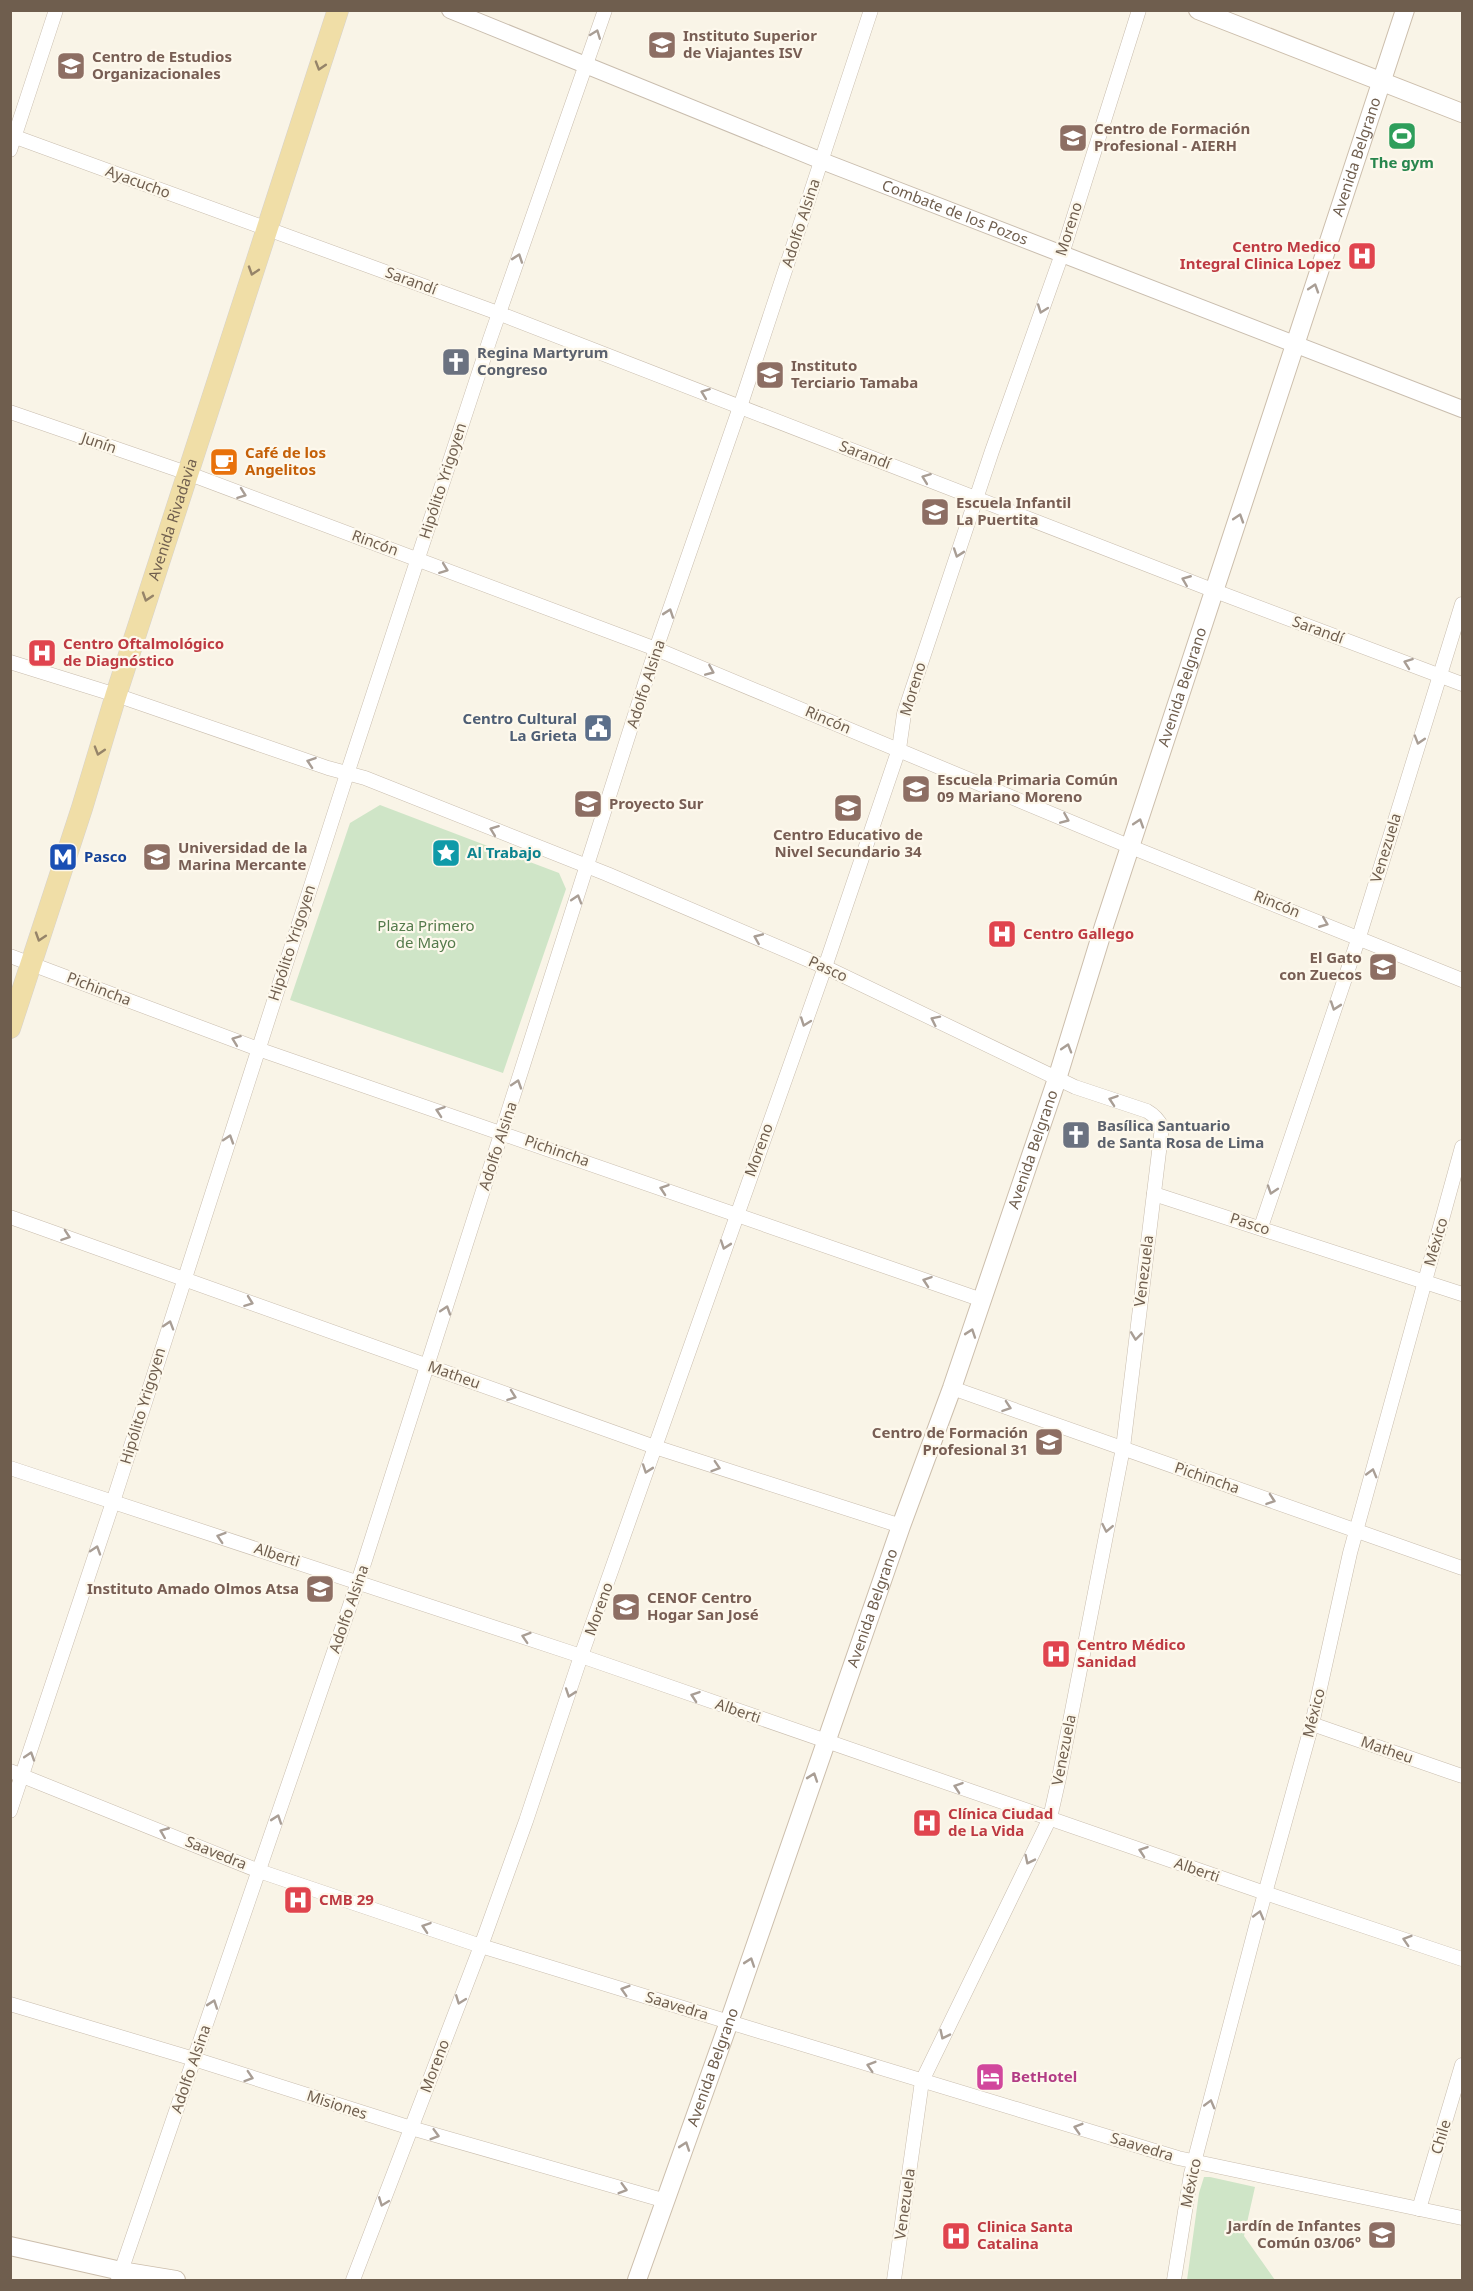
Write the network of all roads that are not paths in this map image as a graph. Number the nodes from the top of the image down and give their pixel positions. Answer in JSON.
{"nodes":[{"id":1,"x":56,"y":10,"type":"edge"},
{"id":2,"x":338,"y":10,"type":"edge"},
{"id":3,"x":450,"y":10,"type":"edge"},
{"id":4,"x":605,"y":10,"type":"edge"},
{"id":5,"x":871,"y":10,"type":"edge"},
{"id":6,"x":1139,"y":10,"type":"edge"},
{"id":7,"x":1198,"y":10,"type":"edge"},
{"id":8,"x":1405,"y":10,"type":"edge"},
{"id":9,"x":585,"y":64,"type":"junction"},
{"id":10,"x":1381,"y":82,"type":"junction"},
{"id":11,"x":1462,"y":113,"type":"edge"},
{"id":12,"x":13,"y":136,"type":"edge"},
{"id":13,"x":10,"y":150,"type":"edge"},
{"id":14,"x":822,"y":161,"type":"junction"},
{"id":15,"x":266,"y":229,"type":"junction"},
{"id":16,"x":1062,"y":254,"type":"junction"},
{"id":17,"x":498,"y":313,"type":"junction"},
{"id":18,"x":1296,"y":344,"type":"junction"},
{"id":19,"x":740,"y":407,"type":"junction"},
{"id":20,"x":1462,"y":409,"type":"edge"},
{"id":21,"x":10,"y":412,"type":"edge"},
{"id":22,"x":187,"y":473,"type":"junction"},
{"id":23,"x":976,"y":497,"type":"junction"},
{"id":24,"x":417,"y":559,"type":"junction"},
{"id":25,"x":1215,"y":591,"type":"junction"},
{"id":26,"x":1462,"y":604,"type":"edge"},
{"id":27,"x":656,"y":649,"type":"junction"},
{"id":28,"x":10,"y":662,"type":"edge"},
{"id":29,"x":1439,"y":675,"type":"junction"},
{"id":30,"x":1462,"y":684,"type":"edge"},
{"id":31,"x":116,"y":695,"type":"junction"},
{"id":32,"x":898,"y":749,"type":"junction"},
{"id":33,"x":347,"y":774,"type":"junction"},
{"id":34,"x":1131,"y":847,"type":"junction"},
{"id":35,"x":588,"y":866,"type":"junction"},
{"id":36,"x":1359,"y":937,"type":"junction"},
{"id":37,"x":10,"y":956,"type":"edge"},
{"id":38,"x":32,"y":963,"type":"junction"},
{"id":39,"x":825,"y":967,"type":"junction"},
{"id":40,"x":1462,"y":980,"type":"edge"},
{"id":41,"x":10,"y":1028,"type":"edge"},
{"id":42,"x":258,"y":1049,"type":"junction"},
{"id":43,"x":1058,"y":1079,"type":"junction"},
{"id":44,"x":502,"y":1132,"type":"junction"},
{"id":45,"x":1462,"y":1147,"type":"edge"},
{"id":46,"x":1154,"y":1194,"type":"junction"},
{"id":47,"x":736,"y":1214,"type":"junction"},
{"id":48,"x":10,"y":1217,"type":"edge"},
{"id":49,"x":1261,"y":1227,"type":"junction"},
{"id":50,"x":184,"y":1278,"type":"junction"},
{"id":51,"x":1425,"y":1281,"type":"junction"},
{"id":52,"x":1462,"y":1294,"type":"edge"},
{"id":53,"x":982,"y":1300,"type":"junction"},
{"id":54,"x":428,"y":1366,"type":"junction"},
{"id":55,"x":952,"y":1388,"type":"junction"},
{"id":56,"x":655,"y":1447,"type":"junction"},
{"id":57,"x":1123,"y":1448,"type":"junction"},
{"id":58,"x":10,"y":1468,"type":"edge"},
{"id":59,"x":113,"y":1502,"type":"junction"},
{"id":60,"x":901,"y":1526,"type":"junction"},
{"id":61,"x":1356,"y":1530,"type":"junction"},
{"id":62,"x":1462,"y":1568,"type":"edge"},
{"id":63,"x":358,"y":1582,"type":"junction"},
{"id":64,"x":581,"y":1656,"type":"junction"},
{"id":65,"x":1312,"y":1724,"type":"junction"},
{"id":66,"x":825,"y":1741,"type":"junction"},
{"id":67,"x":17,"y":1774,"type":"edge"},
{"id":68,"x":1462,"y":1776,"type":"edge"},
{"id":69,"x":10,"y":1811,"type":"edge"},
{"id":70,"x":1050,"y":1818,"type":"junction"},
{"id":71,"x":259,"y":1870,"type":"junction"},
{"id":72,"x":1265,"y":1893,"type":"junction"},
{"id":73,"x":481,"y":1946,"type":"junction"},
{"id":74,"x":1462,"y":1959,"type":"edge"},
{"id":75,"x":10,"y":2004,"type":"edge"},
{"id":76,"x":729,"y":2022,"type":"junction"},
{"id":77,"x":194,"y":2059,"type":"junction"},
{"id":78,"x":1462,"y":2065,"type":"edge"},
{"id":79,"x":922,"y":2081,"type":"junction"},
{"id":80,"x":411,"y":2128,"type":"junction"},
{"id":81,"x":1195,"y":2161,"type":"junction"},
{"id":82,"x":666,"y":2201,"type":"junction"},
{"id":83,"x":1419,"y":2209,"type":"junction"},
{"id":84,"x":1462,"y":2218,"type":"edge"},
{"id":85,"x":10,"y":2246,"type":"edge"},
{"id":86,"x":120,"y":2276,"type":"edge"},
{"id":87,"x":176,"y":2280,"type":"edge"},
{"id":88,"x":353,"y":2280,"type":"edge"},
{"id":89,"x":637,"y":2280,"type":"edge"},
{"id":90,"x":894,"y":2280,"type":"edge"},
{"id":91,"x":1174,"y":2280,"type":"edge"}],
"edges":[{"from":1,"to":12,"type":"street"},
{"from":2,"to":15,"type":"main road","name":"Avenida Rivadavia","one_way":true},
{"from":3,"to":9,"type":"street","name":"Combate de los Pozos"},
{"from":9,"to":4,"type":"street","name":"Hipólito Yrigoyen","one_way":true},
{"from":5,"to":14,"type":"street","name":"Adolfo Alsina"},
{"from":6,"to":16,"type":"street","name":"Moreno"},
{"from":7,"to":10,"type":"main road"},
{"from":8,"to":10,"type":"main road","name":"Avenida Belgrano"},
{"from":9,"to":14,"type":"street","name":"Combate de los Pozos"},
{"from":17,"to":9,"type":"street","name":"Hipólito Yrigoyen","one_way":true},
{"from":10,"to":11,"type":"main road"},
{"from":18,"to":10,"type":"main road","name":"Avenida Belgrano","one_way":true},
{"from":12,"to":13,"type":"street"},
{"from":12,"to":15,"type":"street","name":"Ayacucho"},
{"from":14,"to":16,"type":"street","name":"Combate de los Pozos"},
{"from":14,"to":19,"type":"street","name":"Adolfo Alsina"},
{"from":15,"to":17,"type":"street","name":"Sarandí"},
{"from":15,"to":22,"type":"main road","name":"Avenida Rivadavia","one_way":true},
{"from":16,"to":18,"type":"street","name":"Combate de los Pozos"},
{"from":16,"to":23,"type":"street","name":"Moreno","one_way":true},
{"from":19,"to":17,"type":"street","name":"Sarandí","one_way":true},
{"from":17,"to":24,"type":"street","name":"Hipólito Yrigoyen"},
{"from":18,"to":20,"type":"street","name":"Combate de los Pozos"},
{"from":25,"to":18,"type":"main road","name":"Avenida Belgrano","one_way":true},
{"from":23,"to":19,"type":"street","name":"Sarandí","one_way":true},
{"from":27,"to":19,"type":"street","name":"Adolfo Alsina","one_way":true},
{"from":21,"to":22,"type":"street","name":"Junín"},
{"from":22,"to":24,"type":"street","name":"Rincón","one_way":true},
{"from":22,"to":31,"type":"main road","name":"Avenida Rivadavia","one_way":true},
{"from":25,"to":23,"type":"street","name":"Sarandí","one_way":true},
{"from":23,"to":32,"type":"street","name":"Moreno","one_way":true},
{"from":24,"to":27,"type":"street","name":"Rincón","one_way":true},
{"from":24,"to":33,"type":"street","name":"Hipólito Yrigoyen"},
{"from":29,"to":25,"type":"street","name":"Sarandí","one_way":true},
{"from":34,"to":25,"type":"main road","name":"Avenida Belgrano","one_way":true},
{"from":26,"to":29,"type":"street","name":"Venezuela"},
{"from":27,"to":32,"type":"street","name":"Rincón","one_way":true},
{"from":27,"to":35,"type":"street","name":"Adolfo Alsina"},
{"from":28,"to":31,"type":"street","name":"Pasco"},
{"from":29,"to":30,"type":"street","name":"Sarandí"},
{"from":29,"to":36,"type":"street","name":"Venezuela","one_way":true},
{"from":33,"to":31,"type":"street","name":"Pasco","one_way":true},
{"from":31,"to":38,"type":"main road","name":"Avenida Rivadavia","one_way":true},
{"from":32,"to":34,"type":"street","name":"Rincón","one_way":true},
{"from":32,"to":39,"type":"street","name":"Moreno"},
{"from":35,"to":33,"type":"street","name":"Pasco","one_way":true},
{"from":33,"to":42,"type":"street","name":"Hipólito Yrigoyen"},
{"from":34,"to":36,"type":"street","name":"Rincón","one_way":true},
{"from":43,"to":34,"type":"main road","name":"Avenida Belgrano","one_way":true},
{"from":39,"to":35,"type":"street","name":"Pasco","one_way":true},
{"from":44,"to":35,"type":"street","name":"Adolfo Alsina","one_way":true},
{"from":36,"to":40,"type":"street","name":"Rincón"},
{"from":36,"to":49,"type":"street","name":"Venezuela","one_way":true},
{"from":37,"to":38,"type":"street","name":"Pichincha"},
{"from":38,"to":41,"type":"main road","name":"Avenida Rivadavia"},
{"from":42,"to":38,"type":"street","name":"Pichincha","one_way":true},
{"from":43,"to":39,"type":"street","name":"Pasco","one_way":true},
{"from":39,"to":47,"type":"street","name":"Moreno","one_way":true},
{"from":44,"to":42,"type":"street","name":"Pichincha","one_way":true},
{"from":50,"to":42,"type":"street","name":"Hipólito Yrigoyen","one_way":true},
{"from":46,"to":43,"type":"street","name":"Pasco","one_way":true},
{"from":43,"to":53,"type":"main road","name":"Avenida Belgrano"},
{"from":47,"to":44,"type":"street","name":"Pichincha","one_way":true},
{"from":54,"to":44,"type":"street","name":"Adolfo Alsina","one_way":true},
{"from":45,"to":51,"type":"street","name":"México"},
{"from":46,"to":49,"type":"street","name":"Pasco"},
{"from":46,"to":57,"type":"street","name":"Venezuela","one_way":true},
{"from":53,"to":47,"type":"street","name":"Pichincha","one_way":true},
{"from":47,"to":56,"type":"street","name":"Moreno","one_way":true},
{"from":48,"to":50,"type":"street","name":"Matheu","one_way":true},
{"from":49,"to":51,"type":"street","name":"Pasco"},
{"from":50,"to":54,"type":"street","name":"Matheu","one_way":true},
{"from":59,"to":50,"type":"street","name":"Hipólito Yrigoyen","one_way":true},
{"from":51,"to":52,"type":"street","name":"Pasco"},
{"from":61,"to":51,"type":"street","name":"México","one_way":true},
{"from":55,"to":53,"type":"main road","name":"Avenida Belgrano","one_way":true},
{"from":54,"to":56,"type":"street","name":"Matheu","one_way":true},
{"from":54,"to":63,"type":"street","name":"Adolfo Alsina"},
{"from":55,"to":57,"type":"street","name":"Pichincha","one_way":true},
{"from":55,"to":60,"type":"main road","name":"Avenida Belgrano"},
{"from":56,"to":60,"type":"street","name":"Matheu","one_way":true},
{"from":56,"to":64,"type":"street","name":"Moreno","one_way":true},
{"from":57,"to":61,"type":"street","name":"Pichincha","one_way":true},
{"from":57,"to":70,"type":"street","name":"Venezuela","one_way":true},
{"from":58,"to":59,"type":"street","name":"Alberti"},
{"from":63,"to":59,"type":"street","name":"Alberti","one_way":true},
{"from":67,"to":59,"type":"street","name":"Hipólito Yrigoyen","one_way":true},
{"from":60,"to":66,"type":"main road","name":"Avenida Belgrano"},
{"from":61,"to":62,"type":"street","name":"Pichincha"},
{"from":61,"to":65,"type":"street","name":"México"},
{"from":64,"to":63,"type":"street","name":"Alberti","one_way":true},
{"from":71,"to":63,"type":"street","name":"Adolfo Alsina","one_way":true},
{"from":66,"to":64,"type":"street","name":"Alberti","one_way":true},
{"from":64,"to":73,"type":"street","name":"Moreno","one_way":true},
{"from":65,"to":68,"type":"street","name":"Matheu"},
{"from":65,"to":72,"type":"street","name":"México"},
{"from":70,"to":66,"type":"street","name":"Alberti","one_way":true},
{"from":76,"to":66,"type":"main road","name":"Avenida Belgrano","one_way":true},
{"from":67,"to":69,"type":"street","name":"Hipólito Yrigoyen"},
{"from":71,"to":67,"type":"street","name":"Saavedra","one_way":true},
{"from":72,"to":70,"type":"street","name":"Alberti","one_way":true},
{"from":70,"to":79,"type":"street","name":"Venezuela","one_way":true},
{"from":73,"to":71,"type":"street","name":"Saavedra","one_way":true},
{"from":77,"to":71,"type":"street","name":"Adolfo Alsina","one_way":true},
{"from":74,"to":72,"type":"street","name":"Alberti","one_way":true},
{"from":81,"to":72,"type":"street","name":"México","one_way":true},
{"from":76,"to":73,"type":"street","name":"Saavedra","one_way":true},
{"from":73,"to":80,"type":"street","name":"Moreno","one_way":true},
{"from":75,"to":77,"type":"street","name":"Misiones"},
{"from":79,"to":76,"type":"street","name":"Saavedra","one_way":true},
{"from":82,"to":76,"type":"main road","name":"Avenida Belgrano","one_way":true},
{"from":77,"to":80,"type":"street","name":"Misiones","one_way":true},
{"from":77,"to":86,"type":"street","name":"Adolfo Alsina"},
{"from":78,"to":83,"type":"street","name":"Chile"},
{"from":81,"to":79,"type":"street","name":"Saavedra","one_way":true},
{"from":79,"to":90,"type":"street","name":"Venezuela"},
{"from":80,"to":82,"type":"street","name":"Misiones","one_way":true},
{"from":80,"to":88,"type":"street","name":"Moreno","one_way":true},
{"from":81,"to":83,"type":"street","name":"Saavedra"},
{"from":81,"to":91,"type":"street","name":"México"},
{"from":82,"to":89,"type":"main road","name":"Avenida Belgrano"},
{"from":83,"to":84,"type":"street","name":"Saavedra"},
{"from":85,"to":86,"type":"main road"},
{"from":86,"to":87,"type":"main road"}]}
